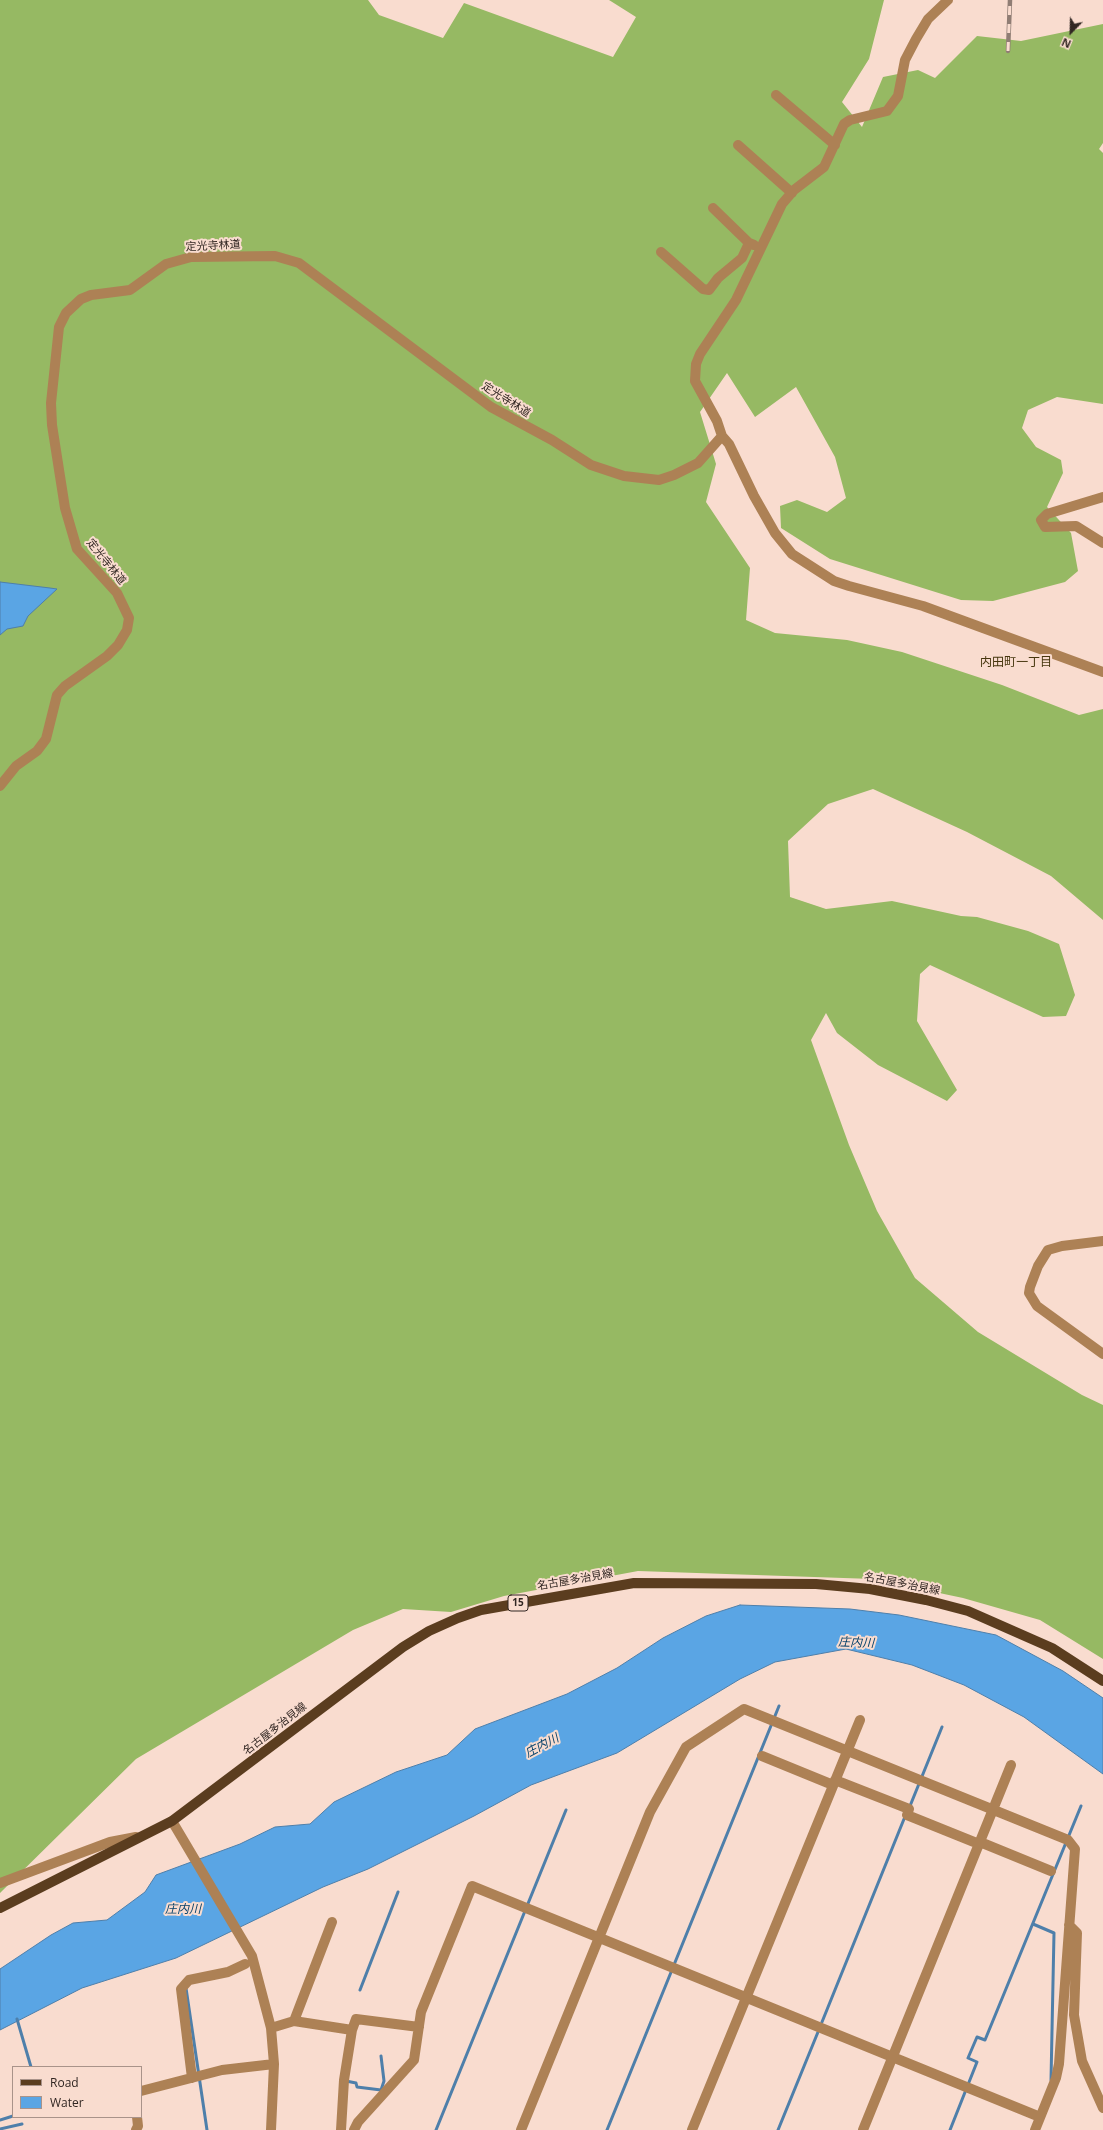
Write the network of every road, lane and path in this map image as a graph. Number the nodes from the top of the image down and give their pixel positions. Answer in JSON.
{"nodes":[{"id":1,"x":948,"y":0,"type":"edge"},
{"id":2,"x":776,"y":95,"type":"dead end"},
{"id":3,"x":738,"y":145,"type":"dead end"},
{"id":4,"x":834,"y":145,"type":"junction"},
{"id":5,"x":792,"y":193,"type":"junction"},
{"id":6,"x":713,"y":208,"type":"dead end"},
{"id":7,"x":750,"y":243,"type":"junction"},
{"id":8,"x":760,"y":247,"type":"junction"},
{"id":9,"x":661,"y":252,"type":"dead end"},
{"id":10,"x":722,"y":436,"type":"junction"},
{"id":11,"x":1103,"y":497,"type":"edge"},
{"id":12,"x":1103,"y":544,"type":"edge"},
{"id":13,"x":1103,"y":672,"type":"edge"},
{"id":14,"x":0,"y":786,"type":"edge"},
{"id":15,"x":1103,"y":1240,"type":"edge"},
{"id":16,"x":1103,"y":1354,"type":"edge"},
{"id":17,"x":1103,"y":1680,"type":"edge"},
{"id":18,"x":860,"y":1720,"type":"dead end"},
{"id":19,"x":847,"y":1750,"type":"junction"},
{"id":20,"x":762,"y":1756,"type":"dead end"},
{"id":21,"x":1012,"y":1765,"type":"dead end"},
{"id":22,"x":834,"y":1782,"type":"junction"},
{"id":23,"x":993,"y":1809,"type":"junction"},
{"id":24,"x":172,"y":1821,"type":"junction"},
{"id":25,"x":143,"y":1836,"type":"junction"},
{"id":26,"x":979,"y":1843,"type":"junction"},
{"id":27,"x":1051,"y":1871,"type":"dead end"},
{"id":28,"x":0,"y":1883,"type":"edge"},
{"id":29,"x":0,"y":1908,"type":"edge"},
{"id":30,"x":332,"y":1922,"type":"dead end"},
{"id":31,"x":1069,"y":1925,"type":"junction"},
{"id":32,"x":599,"y":1938,"type":"junction"},
{"id":33,"x":245,"y":1964,"type":"dead end"},
{"id":34,"x":746,"y":1998,"type":"junction"},
{"id":35,"x":294,"y":2022,"type":"junction"},
{"id":36,"x":419,"y":2027,"type":"junction"},
{"id":37,"x":271,"y":2028,"type":"junction"},
{"id":38,"x":352,"y":2030,"type":"junction"},
{"id":39,"x":894,"y":2057,"type":"junction"},
{"id":40,"x":274,"y":2064,"type":"junction"},
{"id":41,"x":192,"y":2078,"type":"junction"},
{"id":42,"x":142,"y":2091,"type":"edge"},
{"id":43,"x":1103,"y":2108,"type":"edge"},
{"id":44,"x":1040,"y":2117,"type":"junction"},
{"id":45,"x":137,"y":2118,"type":"edge"},
{"id":46,"x":136,"y":2130,"type":"edge"},
{"id":47,"x":271,"y":2130,"type":"edge"},
{"id":48,"x":341,"y":2130,"type":"edge"},
{"id":49,"x":354,"y":2130,"type":"edge"},
{"id":50,"x":521,"y":2130,"type":"edge"},
{"id":51,"x":692,"y":2130,"type":"edge"},
{"id":52,"x":863,"y":2130,"type":"edge"},
{"id":53,"x":1035,"y":2130,"type":"edge"}],
"edges":[{"from":1,"to":4,"type":"street"},
{"from":2,"to":4,"type":"street"},
{"from":3,"to":5,"type":"street"},
{"from":4,"to":5,"type":"street"},
{"from":5,"to":8,"type":"street"},
{"from":6,"to":7,"type":"street"},
{"from":7,"to":8,"type":"street"},
{"from":7,"to":9,"type":"street"},
{"from":8,"to":10,"type":"street"},
{"from":10,"to":13,"type":"street"},
{"from":10,"to":14,"type":"street","name":"定光寺林道"},
{"from":11,"to":12,"type":"street"},
{"from":15,"to":16,"type":"street"},
{"from":17,"to":24,"type":"main road","name":"名古屋多治見線","number":"15"},
{"from":18,"to":19,"type":"street"},
{"from":19,"to":22,"type":"street"},
{"from":19,"to":23,"type":"street"},
{"from":19,"to":32,"type":"street"},
{"from":20,"to":22,"type":"street"},
{"from":21,"to":23,"type":"street"},
{"from":22,"to":26,"type":"street"},
{"from":22,"to":34,"type":"street"},
{"from":23,"to":26,"type":"street"},
{"from":23,"to":31,"type":"street"},
{"from":24,"to":25,"type":"main road","name":"名古屋多治見線","number":"15"},
{"from":24,"to":37,"type":"street"},
{"from":25,"to":28,"type":"street"},
{"from":25,"to":29,"type":"main road","name":"名古屋多治見線","number":"15"},
{"from":26,"to":27,"type":"street"},
{"from":26,"to":39,"type":"street"},
{"from":30,"to":35,"type":"street"},
{"from":31,"to":43,"type":"street"},
{"from":31,"to":44,"type":"street"},
{"from":32,"to":34,"type":"street"},
{"from":32,"to":36,"type":"street"},
{"from":32,"to":50,"type":"street"},
{"from":33,"to":41,"type":"street"},
{"from":34,"to":39,"type":"street"},
{"from":34,"to":51,"type":"street"},
{"from":35,"to":37,"type":"street"},
{"from":35,"to":38,"type":"street"},
{"from":36,"to":38,"type":"street"},
{"from":36,"to":49,"type":"street"},
{"from":37,"to":40,"type":"street"},
{"from":38,"to":48,"type":"street"},
{"from":39,"to":44,"type":"street"},
{"from":39,"to":52,"type":"street"},
{"from":40,"to":41,"type":"street"},
{"from":40,"to":47,"type":"street"},
{"from":41,"to":42,"type":"street"},
{"from":44,"to":53,"type":"street"},
{"from":45,"to":46,"type":"street"}]}
